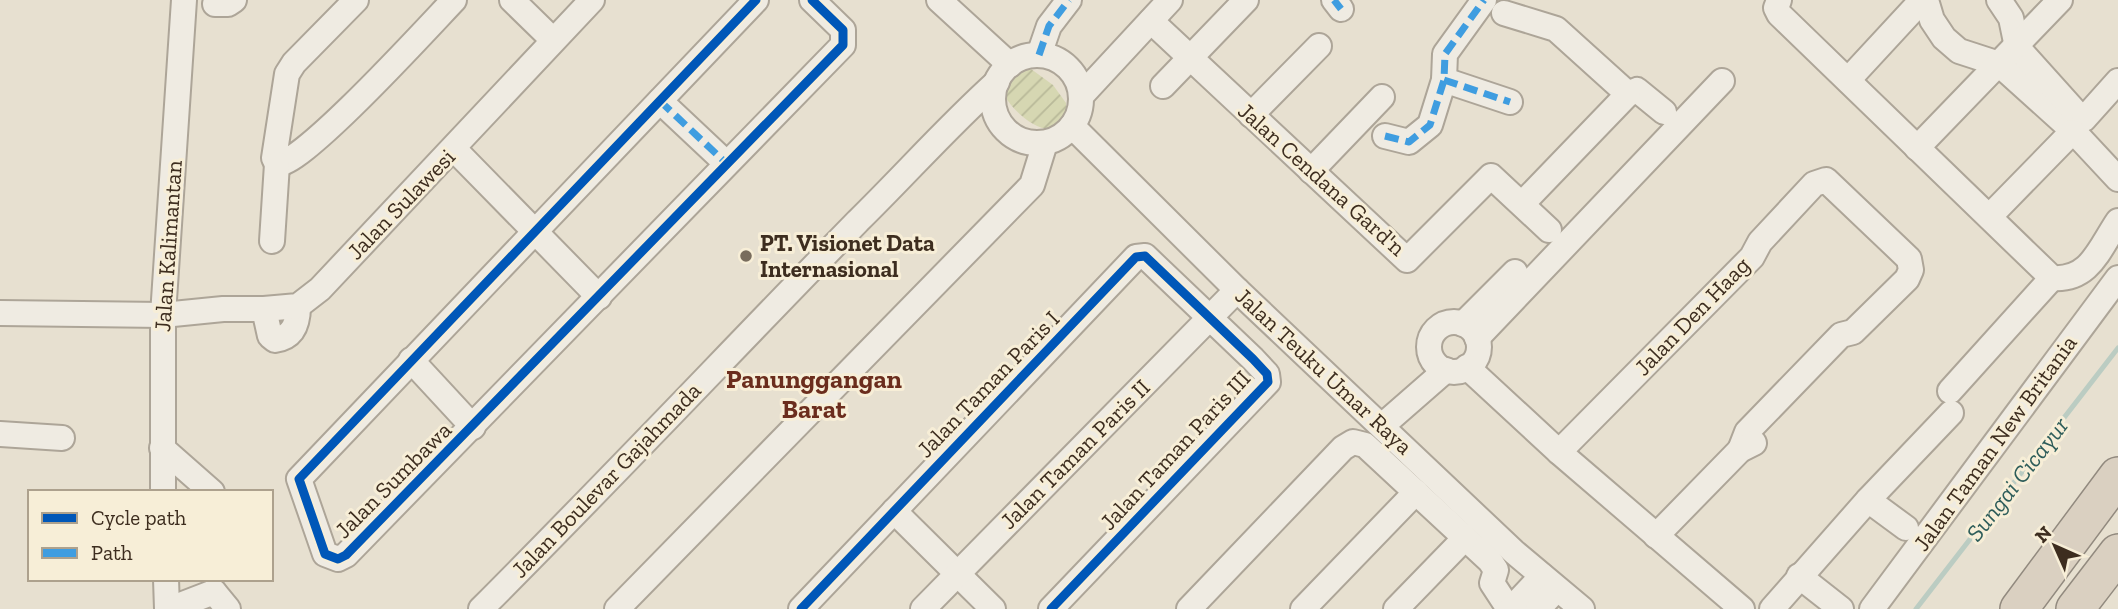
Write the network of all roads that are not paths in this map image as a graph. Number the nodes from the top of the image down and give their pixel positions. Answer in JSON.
{"nodes":[{"id":1,"x":184,"y":0,"type":"edge"},
{"id":2,"x":356,"y":0,"type":"edge"},
{"id":3,"x":454,"y":0,"type":"edge"},
{"id":4,"x":512,"y":0,"type":"edge"},
{"id":5,"x":593,"y":0,"type":"edge"},
{"id":6,"x":756,"y":0,"type":"edge"},
{"id":7,"x":813,"y":0,"type":"edge"},
{"id":8,"x":939,"y":0,"type":"edge"},
{"id":9,"x":1069,"y":0,"type":"edge"},
{"id":10,"x":1170,"y":0,"type":"edge"},
{"id":11,"x":1246,"y":0,"type":"edge"},
{"id":12,"x":1779,"y":0,"type":"edge"},
{"id":13,"x":1924,"y":0,"type":"edge"},
{"id":14,"x":1999,"y":0,"type":"edge"},
{"id":15,"x":2060,"y":0,"type":"edge"},
{"id":16,"x":1494,"y":6,"type":"edge"},
{"id":17,"x":1150,"y":21,"type":"junction"},
{"id":18,"x":553,"y":40,"type":"junction"},
{"id":19,"x":1319,"y":46,"type":"dead end"},
{"id":20,"x":1039,"y":55,"type":"junction"},
{"id":21,"x":2008,"y":55,"type":"junction"},
{"id":22,"x":1190,"y":58,"type":"junction"},
{"id":23,"x":1003,"y":74,"type":"junction"},
{"id":24,"x":1848,"y":79,"type":"junction"},
{"id":25,"x":1444,"y":80,"type":"junction"},
{"id":26,"x":1722,"y":80,"type":"dead end"},
{"id":27,"x":2118,"y":81,"type":"edge"},
{"id":28,"x":1163,"y":86,"type":"dead end"},
{"id":29,"x":1628,"y":94,"type":"junction"},
{"id":30,"x":1081,"y":96,"type":"junction"},
{"id":31,"x":1382,"y":97,"type":"dead end"},
{"id":32,"x":660,"y":100,"type":"junction"},
{"id":33,"x":1510,"y":102,"type":"dead end"},
{"id":34,"x":1664,"y":112,"type":"dead end"},
{"id":35,"x":1251,"y":115,"type":"junction"},
{"id":36,"x":1072,"y":126,"type":"junction"},
{"id":37,"x":2078,"y":126,"type":"junction"},
{"id":38,"x":1385,"y":136,"type":"dead end"},
{"id":39,"x":1045,"y":142,"type":"junction"},
{"id":40,"x":1917,"y":148,"type":"junction"},
{"id":41,"x":454,"y":149,"type":"junction"},
{"id":42,"x":2118,"y":154,"type":"edge"},
{"id":43,"x":726,"y":163,"type":"junction"},
{"id":44,"x":281,"y":164,"type":"junction"},
{"id":45,"x":1311,"y":171,"type":"junction"},
{"id":46,"x":2118,"y":179,"type":"edge"},
{"id":47,"x":1522,"y":204,"type":"junction"},
{"id":48,"x":1990,"y":216,"type":"junction"},
{"id":49,"x":2118,"y":221,"type":"edge"},
{"id":50,"x":1549,"y":230,"type":"dead end"},
{"id":51,"x":535,"y":232,"type":"junction"},
{"id":52,"x":272,"y":241,"type":"dead end"},
{"id":53,"x":1515,"y":272,"type":"dead end"},
{"id":54,"x":2052,"y":278,"type":"junction"},
{"id":55,"x":2118,"y":278,"type":"edge"},
{"id":56,"x":1233,"y":295,"type":"junction"},
{"id":57,"x":599,"y":297,"type":"junction"},
{"id":58,"x":0,"y":313,"type":"edge"},
{"id":59,"x":163,"y":316,"type":"junction"},
{"id":60,"x":1211,"y":317,"type":"junction"},
{"id":61,"x":1470,"y":331,"type":"junction"},
{"id":62,"x":411,"y":360,"type":"junction"},
{"id":63,"x":1449,"y":366,"type":"junction"},
{"id":64,"x":1378,"y":421,"type":"junction"},
{"id":65,"x":473,"y":427,"type":"junction"},
{"id":66,"x":0,"y":435,"type":"edge"},
{"id":67,"x":62,"y":438,"type":"dead end"},
{"id":68,"x":1559,"y":452,"type":"junction"},
{"id":69,"x":166,"y":469,"type":"edge"},
{"id":70,"x":2118,"y":476,"type":"edge"},
{"id":71,"x":208,"y":490,"type":"edge"},
{"id":72,"x":1416,"y":492,"type":"junction"},
{"id":73,"x":1868,"y":500,"type":"junction"},
{"id":74,"x":894,"y":510,"type":"junction"},
{"id":75,"x":1906,"y":528,"type":"dead end"},
{"id":76,"x":1656,"y":536,"type":"junction"},
{"id":77,"x":1465,"y":538,"type":"junction"},
{"id":78,"x":2118,"y":553,"type":"edge"},
{"id":79,"x":957,"y":574,"type":"junction"},
{"id":80,"x":1799,"y":576,"type":"junction"},
{"id":81,"x":166,"y":581,"type":"edge"},
{"id":82,"x":1550,"y":582,"type":"junction"},
{"id":83,"x":220,"y":593,"type":"edge"},
{"id":84,"x":169,"y":609,"type":"edge"},
{"id":85,"x":481,"y":609,"type":"edge"},
{"id":86,"x":617,"y":609,"type":"edge"},
{"id":87,"x":801,"y":609,"type":"edge"},
{"id":88,"x":923,"y":609,"type":"edge"},
{"id":89,"x":993,"y":609,"type":"edge"},
{"id":90,"x":1051,"y":609,"type":"edge"},
{"id":91,"x":1189,"y":609,"type":"edge"},
{"id":92,"x":1303,"y":609,"type":"edge"},
{"id":93,"x":1396,"y":609,"type":"edge"},
{"id":94,"x":1510,"y":609,"type":"edge"},
{"id":95,"x":1538,"y":609,"type":"edge"},
{"id":96,"x":1582,"y":609,"type":"edge"},
{"id":97,"x":1742,"y":609,"type":"edge"},
{"id":98,"x":1772,"y":609,"type":"edge"},
{"id":99,"x":1841,"y":609,"type":"edge"},
{"id":100,"x":1872,"y":609,"type":"edge"},
{"id":101,"x":2019,"y":609,"type":"edge"},
{"id":102,"x":2076,"y":609,"type":"edge"}],
"edges":[{"from":1,"to":59,"type":"street","name":"Jalan Kalimantan"},
{"from":2,"to":44,"type":"street"},
{"from":3,"to":44,"type":"street"},
{"from":4,"to":18,"type":"street"},
{"from":5,"to":18,"type":"street","name":"Jalan Sulawesi"},
{"from":6,"to":32,"type":"street","name":"Jalan Sumbawa"},
{"from":7,"to":43,"type":"street","name":"Jalan Sumbawa"},
{"from":8,"to":23,"type":"street"},
{"from":9,"to":20,"type":"street"},
{"from":10,"to":17,"type":"street"},
{"from":11,"to":22,"type":"street"},
{"from":12,"to":24,"type":"street"},
{"from":13,"to":21,"type":"street"},
{"from":13,"to":24,"type":"street"},
{"from":14,"to":21,"type":"street"},
{"from":15,"to":21,"type":"street"},
{"from":16,"to":25,"type":"street"},
{"from":16,"to":29,"type":"street"},
{"from":17,"to":22,"type":"street","name":"Jalan Cendana Gard'n"},
{"from":17,"to":30,"type":"street"},
{"from":18,"to":41,"type":"street","name":"Jalan Sulawesi"},
{"from":19,"to":35,"type":"street"},
{"from":20,"to":23,"type":"street"},
{"from":20,"to":30,"type":"street"},
{"from":21,"to":37,"type":"street"},
{"from":21,"to":40,"type":"street"},
{"from":22,"to":28,"type":"street"},
{"from":22,"to":35,"type":"street","name":"Jalan Cendana Gard'n"},
{"from":23,"to":39,"type":"street"},
{"from":23,"to":85,"type":"street","name":"Jalan Boulevar Gajahmada"},
{"from":24,"to":40,"type":"street"},
{"from":25,"to":33,"type":"street"},
{"from":25,"to":38,"type":"street"},
{"from":26,"to":61,"type":"street"},
{"from":27,"to":37,"type":"street"},
{"from":29,"to":34,"type":"street"},
{"from":29,"to":47,"type":"street"},
{"from":30,"to":36,"type":"street"},
{"from":31,"to":45,"type":"street"},
{"from":32,"to":43,"type":"street"},
{"from":32,"to":51,"type":"street","name":"Jalan Sumbawa"},
{"from":35,"to":45,"type":"street","name":"Jalan Cendana Gard'n"},
{"from":36,"to":39,"type":"street"},
{"from":36,"to":56,"type":"street","name":"Jalan Teuku Umar Raya"},
{"from":37,"to":42,"type":"street"},
{"from":37,"to":46,"type":"street"},
{"from":37,"to":48,"type":"street"},
{"from":39,"to":86,"type":"street"},
{"from":40,"to":48,"type":"street"},
{"from":41,"to":51,"type":"street"},
{"from":41,"to":59,"type":"street","name":"Jalan Sulawesi"},
{"from":43,"to":57,"type":"street","name":"Jalan Sumbawa"},
{"from":44,"to":52,"type":"street"},
{"from":45,"to":47,"type":"street","name":"Jalan Cendana Gard'n"},
{"from":47,"to":50,"type":"street","name":"Jalan Cendana Gard'n"},
{"from":48,"to":54,"type":"street"},
{"from":49,"to":54,"type":"street"},
{"from":51,"to":57,"type":"street"},
{"from":51,"to":62,"type":"street","name":"Jalan Sumbawa"},
{"from":53,"to":61,"type":"street"},
{"from":54,"to":73,"type":"street"},
{"from":55,"to":100,"type":"street","name":"Jalan Taman New Britania"},
{"from":56,"to":60,"type":"street","name":"Jalan Taman Paris II"},
{"from":56,"to":64,"type":"street","name":"Jalan Teuku Umar Raya"},
{"from":57,"to":65,"type":"street","name":"Jalan Sumbawa"},
{"from":58,"to":59,"type":"street","name":"Jalan Sulawesi"},
{"from":59,"to":69,"type":"street","name":"Jalan Kalimantan"},
{"from":60,"to":74,"type":"street","name":"Jalan Taman Paris I"},
{"from":60,"to":79,"type":"street","name":"Jalan Taman Paris II"},
{"from":60,"to":90,"type":"street","name":"Jalan Taman Paris III"},
{"from":61,"to":63,"type":"street"},
{"from":61,"to":63,"type":"street"},
{"from":62,"to":65,"type":"street"},
{"from":62,"to":65,"type":"street","name":"Jalan Sumbawa"},
{"from":63,"to":64,"type":"street"},
{"from":63,"to":68,"type":"street"},
{"from":64,"to":82,"type":"street","name":"Jalan Teuku Umar Raya"},
{"from":66,"to":67,"type":"street"},
{"from":68,"to":76,"type":"street"},
{"from":68,"to":76,"type":"street","name":"Jalan Den Haag"},
{"from":69,"to":71,"type":"street"},
{"from":70,"to":101,"type":"highway"},
{"from":72,"to":77,"type":"street"},
{"from":72,"to":91,"type":"street"},
{"from":72,"to":92,"type":"street"},
{"from":73,"to":75,"type":"street"},
{"from":73,"to":80,"type":"street"},
{"from":74,"to":79,"type":"street"},
{"from":74,"to":87,"type":"street","name":"Jalan Taman Paris I"},
{"from":76,"to":97,"type":"street"},
{"from":77,"to":93,"type":"street"},
{"from":77,"to":94,"type":"street"},
{"from":78,"to":102,"type":"highway"},
{"from":79,"to":88,"type":"street","name":"Jalan Taman Paris II"},
{"from":79,"to":89,"type":"street"},
{"from":80,"to":98,"type":"street"},
{"from":80,"to":99,"type":"street"},
{"from":81,"to":84,"type":"street"},
{"from":82,"to":94,"type":"street"},
{"from":82,"to":95,"type":"street"},
{"from":82,"to":96,"type":"street","name":"Jalan Teuku Umar Raya"},
{"from":83,"to":84,"type":"street"}]}
